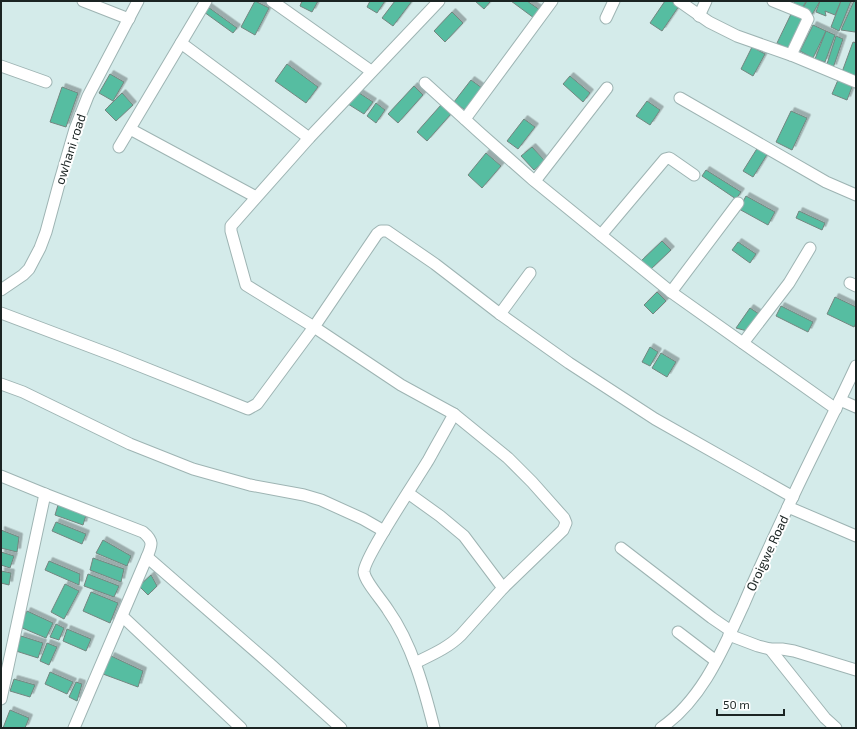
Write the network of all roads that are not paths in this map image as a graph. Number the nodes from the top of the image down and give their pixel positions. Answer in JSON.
{"nodes":[{"id":1,"x":83,"y":1,"type":"edge"},
{"id":2,"x":138,"y":1,"type":"edge"},
{"id":3,"x":206,"y":1,"type":"edge"},
{"id":4,"x":272,"y":1,"type":"edge"},
{"id":5,"x":552,"y":1,"type":"edge"},
{"id":6,"x":614,"y":1,"type":"edge"},
{"id":7,"x":679,"y":1,"type":"edge"},
{"id":8,"x":706,"y":1,"type":"edge"},
{"id":9,"x":773,"y":1,"type":"edge"},
{"id":10,"x":432,"y":3,"type":"edge"},
{"id":11,"x":699,"y":16,"type":"junction"},
{"id":12,"x":606,"y":18,"type":"dead end"},
{"id":13,"x":129,"y":19,"type":"junction"},
{"id":14,"x":181,"y":43,"type":"junction"},
{"id":15,"x":791,"y":54,"type":"junction"},
{"id":16,"x":1,"y":66,"type":"edge"},
{"id":17,"x":371,"y":71,"type":"junction"},
{"id":18,"x":46,"y":82,"type":"dead end"},
{"id":19,"x":856,"y":82,"type":"edge"},
{"id":20,"x":425,"y":83,"type":"dead end"},
{"id":21,"x":607,"y":88,"type":"dead end"},
{"id":22,"x":680,"y":98,"type":"dead end"},
{"id":23,"x":465,"y":119,"type":"junction"},
{"id":24,"x":130,"y":129,"type":"junction"},
{"id":25,"x":309,"y":138,"type":"junction"},
{"id":26,"x":119,"y":147,"type":"dead end"},
{"id":27,"x":694,"y":175,"type":"dead end"},
{"id":28,"x":536,"y":181,"type":"junction"},
{"id":29,"x":856,"y":195,"type":"edge"},
{"id":30,"x":256,"y":197,"type":"junction"},
{"id":31,"x":738,"y":202,"type":"dead end"},
{"id":32,"x":601,"y":234,"type":"junction"},
{"id":33,"x":810,"y":248,"type":"dead end"},
{"id":34,"x":530,"y":273,"type":"dead end"},
{"id":35,"x":1,"y":290,"type":"edge"},
{"id":36,"x":671,"y":292,"type":"junction"},
{"id":37,"x":1,"y":312,"type":"edge"},
{"id":38,"x":500,"y":314,"type":"junction"},
{"id":39,"x":314,"y":326,"type":"junction"},
{"id":40,"x":743,"y":343,"type":"junction"},
{"id":41,"x":856,"y":366,"type":"edge"},
{"id":42,"x":1,"y":384,"type":"edge"},
{"id":43,"x":838,"y":404,"type":"junction"},
{"id":44,"x":856,"y":407,"type":"edge"},
{"id":45,"x":454,"y":414,"type":"junction"},
{"id":46,"x":1,"y":476,"type":"edge"},
{"id":47,"x":408,"y":493,"type":"junction"},
{"id":48,"x":45,"y":494,"type":"junction"},
{"id":49,"x":790,"y":502,"type":"junction"},
{"id":50,"x":384,"y":531,"type":"junction"},
{"id":51,"x":856,"y":536,"type":"edge"},
{"id":52,"x":622,"y":548,"type":"dead end"},
{"id":53,"x":147,"y":557,"type":"junction"},
{"id":54,"x":503,"y":588,"type":"junction"},
{"id":55,"x":122,"y":616,"type":"junction"},
{"id":56,"x":678,"y":632,"type":"dead end"},
{"id":57,"x":730,"y":633,"type":"junction"},
{"id":58,"x":770,"y":649,"type":"junction"},
{"id":59,"x":716,"y":661,"type":"junction"},
{"id":60,"x":415,"y":663,"type":"junction"},
{"id":61,"x":856,"y":670,"type":"edge"},
{"id":62,"x":1,"y":698,"type":"edge"},
{"id":63,"x":664,"y":727,"type":"edge"},
{"id":64,"x":74,"y":728,"type":"edge"},
{"id":65,"x":241,"y":728,"type":"edge"},
{"id":66,"x":341,"y":728,"type":"edge"},
{"id":67,"x":434,"y":728,"type":"edge"},
{"id":68,"x":836,"y":728,"type":"edge"}],
"edges":[{"from":1,"to":13,"type":"street"},
{"from":2,"to":13,"type":"street","name":"owhani road"},
{"from":3,"to":14,"type":"street"},
{"from":4,"to":17,"type":"street"},
{"from":5,"to":23,"type":"street"},
{"from":6,"to":12,"type":"street"},
{"from":7,"to":11,"type":"street"},
{"from":8,"to":11,"type":"street"},
{"from":9,"to":15,"type":"street"},
{"from":10,"to":17,"type":"street"},
{"from":11,"to":15,"type":"street"},
{"from":13,"to":35,"type":"street","name":"owhani road"},
{"from":14,"to":24,"type":"street"},
{"from":14,"to":25,"type":"street"},
{"from":15,"to":19,"type":"street"},
{"from":16,"to":18,"type":"street"},
{"from":17,"to":25,"type":"street"},
{"from":20,"to":23,"type":"street"},
{"from":21,"to":28,"type":"street"},
{"from":22,"to":29,"type":"street"},
{"from":23,"to":28,"type":"street"},
{"from":24,"to":26,"type":"street"},
{"from":24,"to":30,"type":"street"},
{"from":25,"to":30,"type":"street"},
{"from":27,"to":32,"type":"street"},
{"from":28,"to":32,"type":"street"},
{"from":30,"to":39,"type":"street"},
{"from":31,"to":36,"type":"street"},
{"from":32,"to":36,"type":"street"},
{"from":33,"to":40,"type":"street"},
{"from":34,"to":38,"type":"street"},
{"from":36,"to":40,"type":"street"},
{"from":37,"to":39,"type":"street"},
{"from":38,"to":39,"type":"street"},
{"from":38,"to":49,"type":"street"},
{"from":39,"to":45,"type":"street"},
{"from":40,"to":43,"type":"street"},
{"from":41,"to":43,"type":"street","name":"Oroigwe Road"},
{"from":42,"to":50,"type":"street"},
{"from":43,"to":44,"type":"street"},
{"from":43,"to":49,"type":"street","name":"Oroigwe Road"},
{"from":45,"to":47,"type":"street"},
{"from":45,"to":54,"type":"street"},
{"from":46,"to":48,"type":"street"},
{"from":47,"to":50,"type":"street"},
{"from":47,"to":54,"type":"street"},
{"from":48,"to":53,"type":"street"},
{"from":48,"to":62,"type":"street"},
{"from":49,"to":51,"type":"street"},
{"from":49,"to":57,"type":"street","name":"Oroigwe Road"},
{"from":50,"to":60,"type":"street"},
{"from":52,"to":57,"type":"street"},
{"from":53,"to":55,"type":"street"},
{"from":53,"to":66,"type":"street"},
{"from":54,"to":60,"type":"street"},
{"from":55,"to":64,"type":"street"},
{"from":55,"to":65,"type":"street"},
{"from":56,"to":59,"type":"street"},
{"from":57,"to":58,"type":"street"},
{"from":57,"to":59,"type":"street","name":"Oroigwe Road"},
{"from":58,"to":61,"type":"street"},
{"from":58,"to":68,"type":"street"},
{"from":59,"to":63,"type":"street","name":"Oroigwe Road"},
{"from":60,"to":67,"type":"street"}]}
